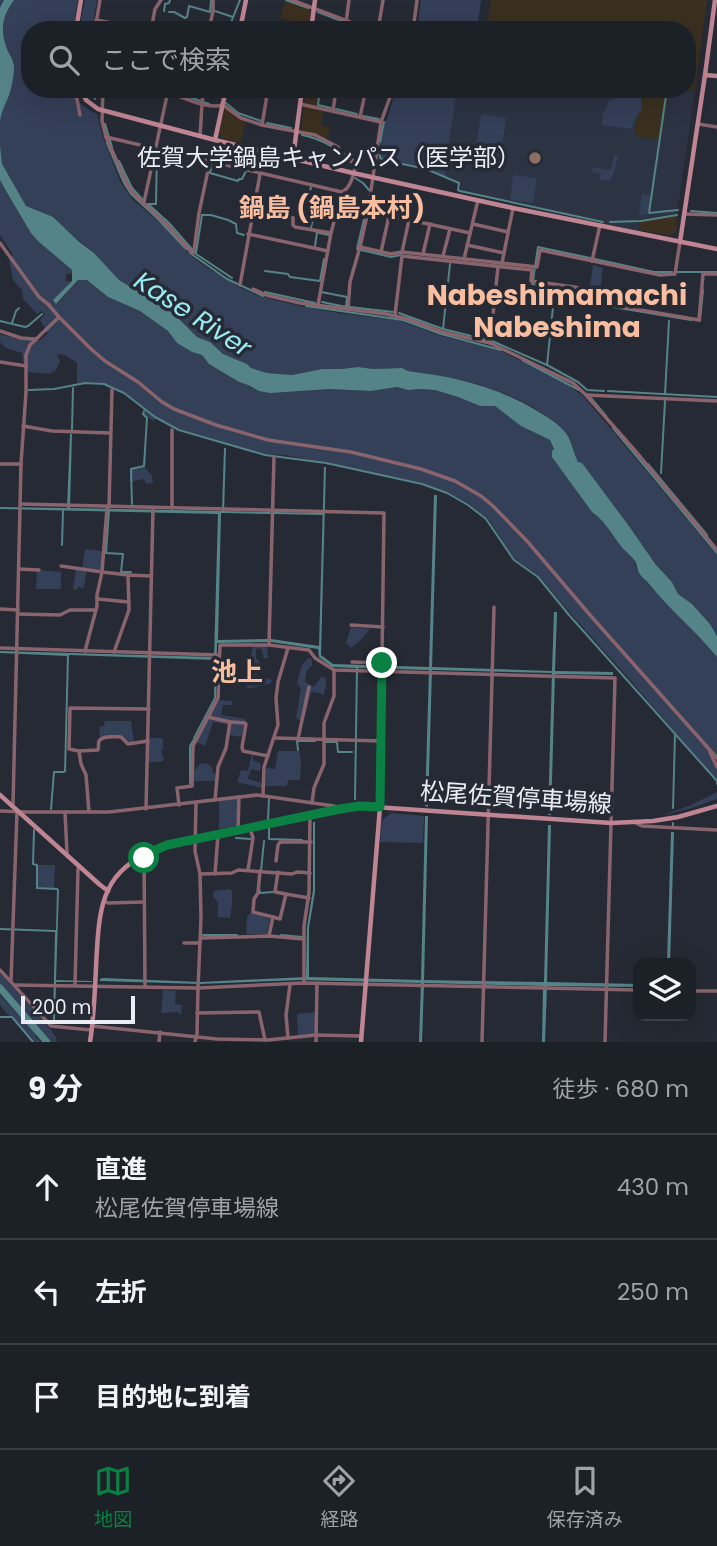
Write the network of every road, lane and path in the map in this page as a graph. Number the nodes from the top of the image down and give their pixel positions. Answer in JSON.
{"nodes":[{"id":1,"x":81,"y":0,"type":"edge"},
{"id":2,"x":100,"y":0,"type":"edge"},
{"id":3,"x":161,"y":0,"type":"edge"},
{"id":4,"x":213,"y":0,"type":"edge"},
{"id":5,"x":246,"y":0,"type":"edge"},
{"id":6,"x":292,"y":0,"type":"edge"},
{"id":7,"x":315,"y":0,"type":"edge"},
{"id":8,"x":349,"y":0,"type":"edge"},
{"id":9,"x":383,"y":0,"type":"edge"},
{"id":10,"x":417,"y":0,"type":"edge"},
{"id":11,"x":715,"y":0,"type":"edge"},
{"id":12,"x":314,"y":8,"type":"junction"},
{"id":13,"x":715,"y":8,"type":"edge"},
{"id":14,"x":96,"y":20,"type":"joint"},
{"id":15,"x":346,"y":20,"type":"joint"},
{"id":16,"x":78,"y":21,"type":"edge"},
{"id":17,"x":101,"y":21,"type":"edge"},
{"id":18,"x":152,"y":21,"type":"edge"},
{"id":19,"x":211,"y":21,"type":"edge"},
{"id":20,"x":242,"y":21,"type":"edge"},
{"id":21,"x":312,"y":21,"type":"edge"},
{"id":22,"x":380,"y":21,"type":"edge"},
{"id":23,"x":414,"y":21,"type":"edge"},
{"id":24,"x":705,"y":75,"type":"junction"},
{"id":25,"x":717,"y":76,"type":"edge"},
{"id":26,"x":77,"y":98,"type":"edge"},
{"id":27,"x":85,"y":98,"type":"edge"},
{"id":28,"x":103,"y":98,"type":"edge"},
{"id":29,"x":166,"y":98,"type":"edge"},
{"id":30,"x":190,"y":98,"type":"edge"},
{"id":31,"x":202,"y":98,"type":"edge"},
{"id":32,"x":224,"y":98,"type":"edge"},
{"id":33,"x":265,"y":98,"type":"edge"},
{"id":34,"x":301,"y":98,"type":"edge"},
{"id":35,"x":335,"y":98,"type":"edge"},
{"id":36,"x":364,"y":98,"type":"edge"},
{"id":37,"x":390,"y":98,"type":"edge"},
{"id":38,"x":202,"y":102,"type":"junction"},
{"id":39,"x":300,"y":104,"type":"junction"},
{"id":40,"x":223,"y":105,"type":"junction"},
{"id":41,"x":102,"y":111,"type":"junction"},
{"id":42,"x":333,"y":111,"type":"junction"},
{"id":43,"x":80,"y":115,"type":"dead end"},
{"id":44,"x":360,"y":117,"type":"junction"},
{"id":45,"x":381,"y":122,"type":"junction"},
{"id":46,"x":698,"y":124,"type":"junction"},
{"id":47,"x":262,"y":125,"type":"junction"},
{"id":48,"x":160,"y":126,"type":"junction"},
{"id":49,"x":717,"y":127,"type":"edge"},
{"id":50,"x":296,"y":132,"type":"junction"},
{"id":51,"x":200,"y":136,"type":"junction"},
{"id":52,"x":108,"y":137,"type":"junction"},
{"id":53,"x":215,"y":140,"type":"junction"},
{"id":54,"x":155,"y":148,"type":"junction"},
{"id":55,"x":264,"y":152,"type":"junction"},
{"id":56,"x":292,"y":158,"type":"junction"},
{"id":57,"x":210,"y":160,"type":"junction"},
{"id":58,"x":258,"y":172,"type":"junction"},
{"id":59,"x":353,"y":173,"type":"junction"},
{"id":60,"x":373,"y":177,"type":"junction"},
{"id":61,"x":342,"y":192,"type":"junction"},
{"id":62,"x":478,"y":200,"type":"junction"},
{"id":63,"x":143,"y":203,"type":"junction"},
{"id":64,"x":253,"y":206,"type":"junction"},
{"id":65,"x":513,"y":208,"type":"junction"},
{"id":66,"x":368,"y":211,"type":"junction"},
{"id":67,"x":685,"y":214,"type":"junction"},
{"id":68,"x":717,"y":215,"type":"edge"},
{"id":69,"x":389,"y":216,"type":"junction"},
{"id":70,"x":409,"y":220,"type":"junction"},
{"id":71,"x":430,"y":224,"type":"junction"},
{"id":72,"x":472,"y":224,"type":"junction"},
{"id":73,"x":600,"y":225,"type":"junction"},
{"id":74,"x":450,"y":229,"type":"junction"},
{"id":75,"x":509,"y":232,"type":"junction"},
{"id":76,"x":331,"y":233,"type":"junction"},
{"id":77,"x":470,"y":233,"type":"junction"},
{"id":78,"x":248,"y":234,"type":"junction"},
{"id":79,"x":680,"y":242,"type":"junction"},
{"id":80,"x":467,"y":244,"type":"junction"},
{"id":81,"x":1,"y":246,"type":"edge"},
{"id":82,"x":360,"y":248,"type":"junction"},
{"id":83,"x":717,"y":249,"type":"edge"},
{"id":84,"x":328,"y":251,"type":"junction"},
{"id":85,"x":381,"y":252,"type":"junction"},
{"id":86,"x":402,"y":252,"type":"junction"},
{"id":87,"x":504,"y":253,"type":"junction"},
{"id":88,"x":423,"y":254,"type":"junction"},
{"id":89,"x":443,"y":257,"type":"junction"},
{"id":90,"x":464,"y":259,"type":"junction"},
{"id":91,"x":592,"y":261,"type":"junction"},
{"id":92,"x":502,"y":263,"type":"junction"},
{"id":93,"x":498,"y":267,"type":"junction"},
{"id":94,"x":717,"y":274,"type":"edge"},
{"id":95,"x":240,"y":285,"type":"dead end"},
{"id":96,"x":253,"y":289,"type":"dead end"},
{"id":97,"x":318,"y":305,"type":"junction"},
{"id":98,"x":348,"y":310,"type":"junction"},
{"id":99,"x":395,"y":315,"type":"junction"},
{"id":100,"x":59,"y":317,"type":"junction"},
{"id":101,"x":0,"y":331,"type":"edge"},
{"id":102,"x":37,"y":339,"type":"junction"},
{"id":103,"x":490,"y":343,"type":"junction"},
{"id":104,"x":0,"y":362,"type":"edge"},
{"id":105,"x":26,"y":366,"type":"junction"},
{"id":106,"x":112,"y":390,"type":"dead end"},
{"id":107,"x":586,"y":395,"type":"junction"},
{"id":108,"x":717,"y":401,"type":"edge"},
{"id":109,"x":23,"y":426,"type":"junction"},
{"id":110,"x":172,"y":429,"type":"dead end"},
{"id":111,"x":110,"y":433,"type":"junction"},
{"id":112,"x":274,"y":457,"type":"dead end"},
{"id":113,"x":0,"y":464,"type":"edge"},
{"id":114,"x":21,"y":464,"type":"junction"},
{"id":115,"x":20,"y":507,"type":"junction"},
{"id":116,"x":153,"y":508,"type":"junction"},
{"id":117,"x":108,"y":509,"type":"junction"},
{"id":118,"x":172,"y":509,"type":"junction"},
{"id":119,"x":272,"y":510,"type":"junction"},
{"id":120,"x":717,"y":549,"type":"edge"},
{"id":121,"x":61,"y":566,"type":"dead end"},
{"id":122,"x":19,"y":569,"type":"junction"},
{"id":123,"x":39,"y":570,"type":"dead end"},
{"id":124,"x":102,"y":572,"type":"junction"},
{"id":125,"x":128,"y":575,"type":"junction"},
{"id":126,"x":151,"y":576,"type":"junction"},
{"id":127,"x":98,"y":599,"type":"junction"},
{"id":128,"x":130,"y":602,"type":"junction"},
{"id":129,"x":494,"y":607,"type":"dead end"},
{"id":130,"x":0,"y":609,"type":"edge"},
{"id":131,"x":95,"y":610,"type":"junction"},
{"id":132,"x":18,"y":612,"type":"junction"},
{"id":133,"x":351,"y":625,"type":"dead end"},
{"id":134,"x":383,"y":626,"type":"junction"},
{"id":135,"x":269,"y":644,"type":"junction"},
{"id":136,"x":288,"y":647,"type":"junction"},
{"id":137,"x":0,"y":648,"type":"edge"},
{"id":138,"x":17,"y":649,"type":"junction"},
{"id":139,"x":85,"y":651,"type":"junction"},
{"id":140,"x":114,"y":652,"type":"junction"},
{"id":141,"x":150,"y":653,"type":"junction"},
{"id":142,"x":216,"y":655,"type":"junction"},
{"id":143,"x":352,"y":663,"type":"dead end"},
{"id":144,"x":382,"y":667,"type":"junction"},
{"id":145,"x":334,"y":670,"type":"junction"},
{"id":146,"x":492,"y":672,"type":"junction"},
{"id":147,"x":309,"y":687,"type":"dead end"},
{"id":148,"x":149,"y":709,"type":"junction"},
{"id":149,"x":208,"y":717,"type":"junction"},
{"id":150,"x":230,"y":722,"type":"junction"},
{"id":151,"x":275,"y":738,"type":"junction"},
{"id":152,"x":298,"y":739,"type":"junction"},
{"id":153,"x":324,"y":739,"type":"junction"},
{"id":154,"x":148,"y":741,"type":"junction"},
{"id":155,"x":381,"y":741,"type":"junction"},
{"id":156,"x":708,"y":747,"type":"junction"},
{"id":157,"x":79,"y":751,"type":"junction"},
{"id":158,"x":268,"y":756,"type":"junction"},
{"id":159,"x":717,"y":758,"type":"edge"},
{"id":160,"x":717,"y":767,"type":"edge"},
{"id":161,"x":0,"y":796,"type":"edge"},
{"id":162,"x":263,"y":796,"type":"junction"},
{"id":163,"x":239,"y":797,"type":"junction"},
{"id":164,"x":215,"y":800,"type":"junction"},
{"id":165,"x":196,"y":803,"type":"junction"},
{"id":166,"x":312,"y":803,"type":"junction"},
{"id":167,"x":179,"y":805,"type":"junction"},
{"id":168,"x":717,"y":806,"type":"edge"},
{"id":169,"x":380,"y":807,"type":"junction"},
{"id":170,"x":15,"y":809,"type":"junction"},
{"id":171,"x":146,"y":809,"type":"junction"},
{"id":172,"x":340,"y":809,"type":"junction"},
{"id":173,"x":0,"y":811,"type":"edge"},
{"id":174,"x":65,"y":812,"type":"junction"},
{"id":175,"x":89,"y":812,"type":"junction"},
{"id":176,"x":310,"y":815,"type":"junction"},
{"id":177,"x":488,"y":815,"type":"junction"},
{"id":178,"x":634,"y":822,"type":"junction"},
{"id":179,"x":611,"y":823,"type":"junction"},
{"id":180,"x":250,"y":828,"type":"junction"},
{"id":181,"x":717,"y":830,"type":"edge"},
{"id":182,"x":238,"y":831,"type":"junction"},
{"id":183,"x":218,"y":835,"type":"junction"},
{"id":184,"x":197,"y":839,"type":"junction"},
{"id":185,"x":310,"y":842,"type":"junction"},
{"id":186,"x":144,"y":855,"type":"junction"},
{"id":187,"x":67,"y":856,"type":"junction"},
{"id":188,"x":276,"y":861,"type":"dead end"},
{"id":189,"x":79,"y":867,"type":"junction"},
{"id":190,"x":248,"y":870,"type":"junction"},
{"id":191,"x":261,"y":872,"type":"junction"},
{"id":192,"x":278,"y":872,"type":"junction"},
{"id":193,"x":310,"y":873,"type":"junction"},
{"id":194,"x":200,"y":874,"type":"junction"},
{"id":195,"x":215,"y":874,"type":"junction"},
{"id":196,"x":108,"y":891,"type":"junction"},
{"id":197,"x":286,"y":894,"type":"junction"},
{"id":198,"x":309,"y":898,"type":"junction"},
{"id":199,"x":103,"y":900,"type":"junction"},
{"id":200,"x":144,"y":902,"type":"junction"},
{"id":201,"x":273,"y":917,"type":"junction"},
{"id":202,"x":269,"y":936,"type":"junction"},
{"id":203,"x":304,"y":939,"type":"junction"},
{"id":204,"x":201,"y":940,"type":"junction"},
{"id":205,"x":184,"y":943,"type":"dead end"},
{"id":206,"x":0,"y":970,"type":"edge"},
{"id":207,"x":304,"y":980,"type":"junction"},
{"id":208,"x":12,"y":983,"type":"junction"},
{"id":209,"x":75,"y":983,"type":"junction"},
{"id":210,"x":317,"y":983,"type":"junction"},
{"id":211,"x":145,"y":984,"type":"junction"},
{"id":212,"x":290,"y":984,"type":"junction"},
{"id":213,"x":366,"y":984,"type":"junction"},
{"id":214,"x":198,"y":985,"type":"junction"},
{"id":215,"x":95,"y":986,"type":"junction"},
{"id":216,"x":483,"y":986,"type":"junction"},
{"id":217,"x":606,"y":989,"type":"junction"},
{"id":218,"x":633,"y":990,"type":"edge"},
{"id":219,"x":696,"y":991,"type":"edge"},
{"id":220,"x":717,"y":991,"type":"edge"},
{"id":221,"x":197,"y":1013,"type":"junction"},
{"id":222,"x":92,"y":1028,"type":"junction"},
{"id":223,"x":160,"y":1032,"type":"junction"},
{"id":224,"x":319,"y":1035,"type":"junction"},
{"id":225,"x":288,"y":1038,"type":"junction"},
{"id":226,"x":361,"y":1039,"type":"edge"},
{"id":227,"x":195,"y":1040,"type":"edge"},
{"id":228,"x":206,"y":1040,"type":"edge"},
{"id":229,"x":217,"y":1040,"type":"edge"},
{"id":230,"x":258,"y":1041,"type":"edge"},
{"id":231,"x":267,"y":1041,"type":"edge"},
{"id":232,"x":90,"y":1042,"type":"edge"},
{"id":233,"x":159,"y":1042,"type":"edge"},
{"id":234,"x":316,"y":1042,"type":"edge"},
{"id":235,"x":482,"y":1042,"type":"edge"},
{"id":236,"x":605,"y":1042,"type":"edge"}],
"edges":[{"from":1,"to":16,"type":"main road"},
{"from":2,"to":14,"type":"street"},
{"from":3,"to":18,"type":"street"},
{"from":4,"to":19,"type":"street"},
{"from":5,"to":20,"type":"main road"},
{"from":6,"to":12,"type":"street"},
{"from":7,"to":12,"type":"main road"},
{"from":8,"to":15,"type":"street"},
{"from":9,"to":22,"type":"street"},
{"from":10,"to":23,"type":"street"},
{"from":11,"to":13,"type":"main road"},
{"from":12,"to":15,"type":"street"},
{"from":12,"to":21,"type":"main road"},
{"from":13,"to":24,"type":"main road"},
{"from":14,"to":17,"type":"street"},
{"from":24,"to":25,"type":"main road"},
{"from":24,"to":46,"type":"main road"},
{"from":26,"to":43,"type":"street"},
{"from":27,"to":41,"type":"main road"},
{"from":28,"to":41,"type":"street"},
{"from":29,"to":48,"type":"street"},
{"from":30,"to":38,"type":"street"},
{"from":31,"to":38,"type":"street"},
{"from":32,"to":40,"type":"main road"},
{"from":33,"to":47,"type":"street"},
{"from":34,"to":39,"type":"main road"},
{"from":35,"to":42,"type":"street"},
{"from":36,"to":44,"type":"street"},
{"from":37,"to":45,"type":"street"},
{"from":38,"to":40,"type":"street"},
{"from":38,"to":51,"type":"street"},
{"from":39,"to":42,"type":"street"},
{"from":39,"to":50,"type":"main road"},
{"from":40,"to":47,"type":"street"},
{"from":40,"to":53,"type":"main road"},
{"from":41,"to":48,"type":"main road"},
{"from":41,"to":52,"type":"street"},
{"from":42,"to":44,"type":"street"},
{"from":44,"to":45,"type":"street"},
{"from":45,"to":60,"type":"street"},
{"from":46,"to":49,"type":"street"},
{"from":46,"to":67,"type":"main road"},
{"from":47,"to":50,"type":"street"},
{"from":48,"to":51,"type":"main road"},
{"from":48,"to":54,"type":"street"},
{"from":50,"to":56,"type":"main road"},
{"from":50,"to":59,"type":"street"},
{"from":51,"to":53,"type":"main road"},
{"from":52,"to":54,"type":"street"},
{"from":52,"to":63,"type":"street"},
{"from":53,"to":55,"type":"main road"},
{"from":54,"to":57,"type":"street"},
{"from":54,"to":63,"type":"street"},
{"from":55,"to":56,"type":"main road"},
{"from":55,"to":58,"type":"street"},
{"from":56,"to":59,"type":"main road"},
{"from":57,"to":58,"type":"street"},
{"from":57,"to":63,"type":"street"},
{"from":58,"to":61,"type":"street"},
{"from":58,"to":64,"type":"street"},
{"from":59,"to":60,"type":"main road"},
{"from":59,"to":61,"type":"street"},
{"from":60,"to":62,"type":"main road"},
{"from":60,"to":66,"type":"street"},
{"from":61,"to":76,"type":"street"},
{"from":62,"to":65,"type":"main road"},
{"from":62,"to":72,"type":"street"},
{"from":64,"to":76,"type":"street"},
{"from":64,"to":78,"type":"street"},
{"from":65,"to":73,"type":"main road"},
{"from":65,"to":75,"type":"street"},
{"from":66,"to":69,"type":"street"},
{"from":66,"to":82,"type":"street"},
{"from":67,"to":68,"type":"street"},
{"from":67,"to":79,"type":"main road"},
{"from":69,"to":70,"type":"street"},
{"from":69,"to":85,"type":"street"},
{"from":70,"to":71,"type":"street"},
{"from":70,"to":86,"type":"street"},
{"from":71,"to":74,"type":"street"},
{"from":71,"to":88,"type":"street"},
{"from":72,"to":75,"type":"street"},
{"from":72,"to":77,"type":"street"},
{"from":73,"to":79,"type":"main road"},
{"from":73,"to":91,"type":"street"},
{"from":74,"to":77,"type":"street"},
{"from":74,"to":89,"type":"street"},
{"from":75,"to":87,"type":"street"},
{"from":76,"to":84,"type":"street"},
{"from":77,"to":80,"type":"street"},
{"from":78,"to":84,"type":"street"},
{"from":78,"to":95,"type":"street"},
{"from":79,"to":83,"type":"main road"},
{"from":79,"to":91,"type":"street"},
{"from":80,"to":87,"type":"street"},
{"from":80,"to":90,"type":"street"},
{"from":81,"to":100,"type":"street"},
{"from":82,"to":85,"type":"street"},
{"from":82,"to":98,"type":"street"},
{"from":84,"to":97,"type":"street"},
{"from":85,"to":86,"type":"street"},
{"from":86,"to":88,"type":"street"},
{"from":87,"to":92,"type":"street"},
{"from":88,"to":89,"type":"street"},
{"from":89,"to":90,"type":"street"},
{"from":90,"to":92,"type":"street"},
{"from":91,"to":92,"type":"street"},
{"from":93,"to":94,"type":"street"},
{"from":93,"to":99,"type":"street"},
{"from":93,"to":103,"type":"street"},
{"from":96,"to":97,"type":"street"},
{"from":97,"to":98,"type":"street"},
{"from":98,"to":99,"type":"street"},
{"from":99,"to":103,"type":"street"},
{"from":100,"to":102,"type":"street"},
{"from":100,"to":156,"type":"street"},
{"from":101,"to":102,"type":"street"},
{"from":102,"to":105,"type":"street"},
{"from":103,"to":107,"type":"street"},
{"from":104,"to":105,"type":"street"},
{"from":105,"to":109,"type":"street"},
{"from":106,"to":111,"type":"street"},
{"from":107,"to":108,"type":"street"},
{"from":107,"to":120,"type":"street"},
{"from":109,"to":111,"type":"street"},
{"from":109,"to":114,"type":"street"},
{"from":110,"to":118,"type":"street"},
{"from":111,"to":117,"type":"street"},
{"from":112,"to":119,"type":"street"},
{"from":113,"to":114,"type":"street"},
{"from":114,"to":115,"type":"street"},
{"from":115,"to":117,"type":"street"},
{"from":115,"to":122,"type":"street"},
{"from":116,"to":117,"type":"street"},
{"from":116,"to":118,"type":"street"},
{"from":116,"to":126,"type":"street"},
{"from":117,"to":124,"type":"street"},
{"from":118,"to":119,"type":"street"},
{"from":119,"to":134,"type":"street"},
{"from":119,"to":135,"type":"street"},
{"from":121,"to":124,"type":"street"},
{"from":122,"to":123,"type":"street"},
{"from":122,"to":132,"type":"street"},
{"from":124,"to":125,"type":"street"},
{"from":124,"to":127,"type":"street"},
{"from":125,"to":126,"type":"street"},
{"from":125,"to":128,"type":"street"},
{"from":126,"to":141,"type":"street"},
{"from":127,"to":128,"type":"street"},
{"from":127,"to":131,"type":"street"},
{"from":128,"to":140,"type":"street"},
{"from":129,"to":146,"type":"street"},
{"from":130,"to":132,"type":"street"},
{"from":131,"to":132,"type":"street"},
{"from":131,"to":139,"type":"street"},
{"from":132,"to":138,"type":"street"},
{"from":133,"to":134,"type":"street"},
{"from":134,"to":144,"type":"street"},
{"from":135,"to":136,"type":"street"},
{"from":135,"to":142,"type":"street"},
{"from":136,"to":145,"type":"street"},
{"from":136,"to":151,"type":"street"},
{"from":137,"to":138,"type":"street"},
{"from":138,"to":139,"type":"street"},
{"from":138,"to":170,"type":"street"},
{"from":139,"to":140,"type":"street"},
{"from":140,"to":141,"type":"street"},
{"from":141,"to":142,"type":"street"},
{"from":141,"to":148,"type":"street"},
{"from":142,"to":149,"type":"street"},
{"from":143,"to":144,"type":"street"},
{"from":144,"to":145,"type":"street"},
{"from":144,"to":146,"type":"street"},
{"from":144,"to":155,"type":"street"},
{"from":145,"to":153,"type":"street"},
{"from":146,"to":177,"type":"street"},
{"from":146,"to":179,"type":"street"},
{"from":147,"to":152,"type":"street"},
{"from":148,"to":154,"type":"street"},
{"from":148,"to":157,"type":"street"},
{"from":149,"to":150,"type":"street"},
{"from":149,"to":167,"type":"street"},
{"from":150,"to":158,"type":"street"},
{"from":150,"to":164,"type":"street"},
{"from":151,"to":152,"type":"street"},
{"from":151,"to":158,"type":"street"},
{"from":152,"to":153,"type":"street"},
{"from":153,"to":155,"type":"street"},
{"from":153,"to":166,"type":"street"},
{"from":154,"to":157,"type":"street"},
{"from":154,"to":171,"type":"street"},
{"from":155,"to":169,"type":"street"},
{"from":156,"to":159,"type":"street"},
{"from":156,"to":160,"type":"street"},
{"from":157,"to":175,"type":"street"},
{"from":158,"to":162,"type":"street"},
{"from":161,"to":170,"type":"main road"},
{"from":162,"to":163,"type":"street"},
{"from":162,"to":166,"type":"street"},
{"from":163,"to":164,"type":"street"},
{"from":163,"to":182,"type":"street"},
{"from":164,"to":165,"type":"street"},
{"from":165,"to":167,"type":"street"},
{"from":165,"to":184,"type":"street"},
{"from":166,"to":172,"type":"street"},
{"from":167,"to":171,"type":"street"},
{"from":168,"to":178,"type":"main road","name":"松尾佐賀停車場線"},
{"from":169,"to":172,"type":"main road","name":"松尾佐賀停車場線"},
{"from":169,"to":177,"type":"main road","name":"松尾佐賀停車場線"},
{"from":169,"to":213,"type":"main road"},
{"from":170,"to":173,"type":"street"},
{"from":170,"to":174,"type":"street"},
{"from":170,"to":187,"type":"main road"},
{"from":170,"to":208,"type":"street"},
{"from":171,"to":175,"type":"street"},
{"from":172,"to":176,"type":"main road","name":"松尾佐賀停車場線"},
{"from":174,"to":175,"type":"street"},
{"from":174,"to":187,"type":"street"},
{"from":176,"to":180,"type":"main road","name":"松尾佐賀停車場線"},
{"from":176,"to":185,"type":"street"},
{"from":177,"to":179,"type":"main road","name":"松尾佐賀停車場線"},
{"from":177,"to":216,"type":"street"},
{"from":178,"to":179,"type":"main road","name":"松尾佐賀停車場線"},
{"from":178,"to":181,"type":"street"},
{"from":179,"to":217,"type":"street"},
{"from":180,"to":182,"type":"main road","name":"松尾佐賀停車場線"},
{"from":180,"to":190,"type":"street"},
{"from":182,"to":183,"type":"main road","name":"松尾佐賀停車場線"},
{"from":183,"to":184,"type":"main road","name":"松尾佐賀停車場線"},
{"from":183,"to":195,"type":"street"},
{"from":184,"to":186,"type":"main road","name":"松尾佐賀停車場線"},
{"from":184,"to":194,"type":"street"},
{"from":185,"to":188,"type":"street"},
{"from":185,"to":193,"type":"street"},
{"from":186,"to":196,"type":"main road","name":"松尾佐賀停車場線"},
{"from":186,"to":200,"type":"street"},
{"from":187,"to":189,"type":"main road"},
{"from":189,"to":196,"type":"main road"},
{"from":189,"to":209,"type":"street"},
{"from":190,"to":191,"type":"street"},
{"from":190,"to":195,"type":"street"},
{"from":191,"to":192,"type":"street"},
{"from":191,"to":201,"type":"street"},
{"from":192,"to":193,"type":"street"},
{"from":192,"to":197,"type":"street"},
{"from":193,"to":198,"type":"street"},
{"from":194,"to":195,"type":"street"},
{"from":194,"to":204,"type":"street"},
{"from":196,"to":199,"type":"main road","name":"松尾佐賀停車場線"},
{"from":197,"to":198,"type":"street"},
{"from":197,"to":201,"type":"street"},
{"from":198,"to":203,"type":"street"},
{"from":199,"to":200,"type":"street"},
{"from":199,"to":215,"type":"main road","name":"松尾佐賀停車場線"},
{"from":200,"to":211,"type":"street"},
{"from":201,"to":202,"type":"street"},
{"from":202,"to":203,"type":"street"},
{"from":202,"to":204,"type":"street"},
{"from":203,"to":207,"type":"street"},
{"from":204,"to":205,"type":"street"},
{"from":204,"to":214,"type":"street"},
{"from":206,"to":208,"type":"street"},
{"from":207,"to":210,"type":"street"},
{"from":207,"to":212,"type":"street"},
{"from":208,"to":209,"type":"street"},
{"from":208,"to":222,"type":"street"},
{"from":209,"to":215,"type":"street"},
{"from":210,"to":213,"type":"street"},
{"from":210,"to":224,"type":"street"},
{"from":211,"to":214,"type":"street"},
{"from":211,"to":215,"type":"street"},
{"from":212,"to":214,"type":"street"},
{"from":212,"to":225,"type":"street"},
{"from":213,"to":216,"type":"street"},
{"from":213,"to":226,"type":"main road"},
{"from":214,"to":221,"type":"street"},
{"from":215,"to":222,"type":"main road","name":"松尾佐賀停車場線"},
{"from":216,"to":217,"type":"street"},
{"from":216,"to":235,"type":"street"},
{"from":217,"to":218,"type":"street"},
{"from":217,"to":236,"type":"street"},
{"from":219,"to":220,"type":"street"},
{"from":221,"to":227,"type":"street"},
{"from":221,"to":231,"type":"street"},
{"from":222,"to":223,"type":"street"},
{"from":222,"to":232,"type":"main road","name":"松尾佐賀停車場線"},
{"from":223,"to":227,"type":"street"},
{"from":223,"to":233,"type":"street"},
{"from":224,"to":225,"type":"street"},
{"from":224,"to":226,"type":"street"},
{"from":224,"to":234,"type":"street"},
{"from":225,"to":231,"type":"street"},
{"from":227,"to":228,"type":"street"},
{"from":228,"to":229,"type":"street"},
{"from":229,"to":230,"type":"street"},
{"from":230,"to":231,"type":"street"}]}
